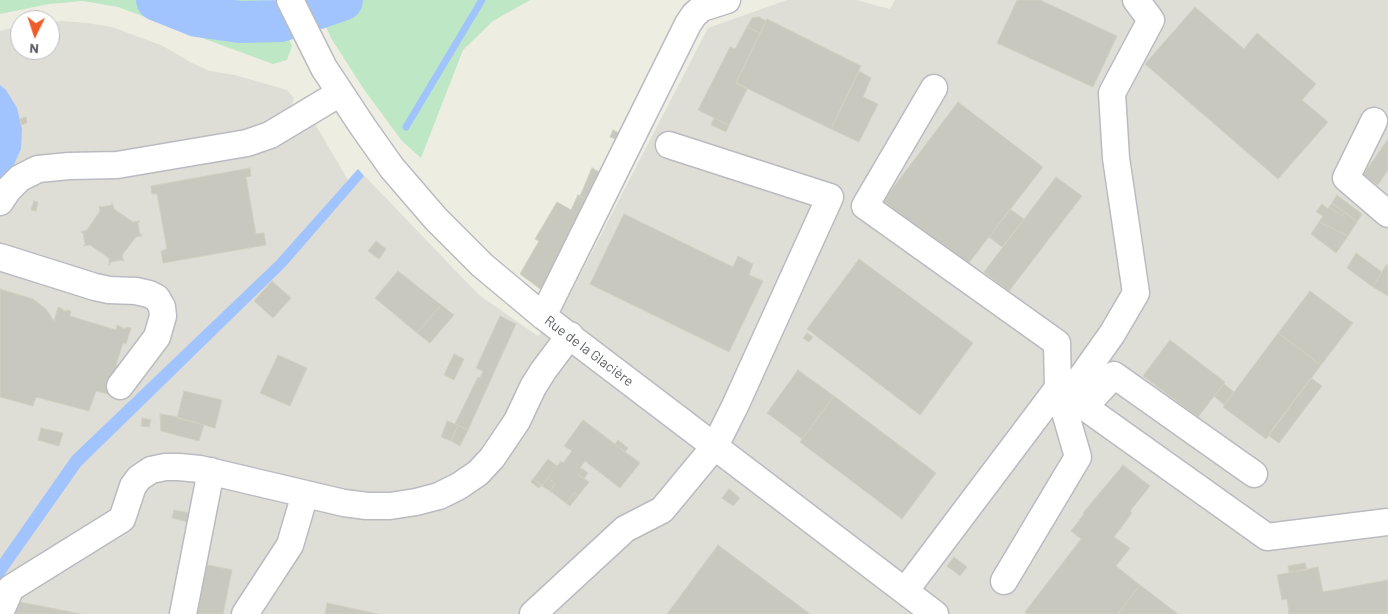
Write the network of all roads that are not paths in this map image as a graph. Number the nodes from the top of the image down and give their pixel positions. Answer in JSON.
{"nodes":[{"id":1,"x":290,"y":0,"type":"edge"},
{"id":2,"x":727,"y":0,"type":"edge"},
{"id":3,"x":1136,"y":0,"type":"edge"},
{"id":4,"x":934,"y":88,"type":"dead end"},
{"id":5,"x":340,"y":93,"type":"junction"},
{"id":6,"x":1374,"y":121,"type":"dead end"},
{"id":7,"x":670,"y":145,"type":"dead end"},
{"id":8,"x":0,"y":202,"type":"edge"},
{"id":9,"x":1388,"y":214,"type":"edge"},
{"id":10,"x":0,"y":257,"type":"edge"},
{"id":11,"x":543,"y":316,"type":"junction"},
{"id":12,"x":570,"y":335,"type":"junction"},
{"id":13,"x":120,"y":386,"type":"dead end"},
{"id":14,"x":1070,"y":397,"type":"junction"},
{"id":15,"x":714,"y":446,"type":"junction"},
{"id":16,"x":211,"y":472,"type":"junction"},
{"id":17,"x":1254,"y":474,"type":"dead end"},
{"id":18,"x":305,"y":494,"type":"junction"},
{"id":19,"x":1388,"y":522,"type":"edge"},
{"id":20,"x":1004,"y":580,"type":"dead end"},
{"id":21,"x":905,"y":591,"type":"junction"},
{"id":22,"x":0,"y":613,"type":"edge"},
{"id":23,"x":183,"y":614,"type":"edge"},
{"id":24,"x":245,"y":614,"type":"edge"},
{"id":25,"x":533,"y":614,"type":"edge"},
{"id":26,"x":935,"y":614,"type":"edge"}],
"edges":[{"from":1,"to":5,"type":"street","name":"Rue de la Glacière"},
{"from":2,"to":11,"type":"street"},
{"from":3,"to":14,"type":"street"},
{"from":4,"to":14,"type":"street"},
{"from":5,"to":8,"type":"street"},
{"from":5,"to":11,"type":"street","name":"Rue de la Glacière"},
{"from":6,"to":9,"type":"street"},
{"from":7,"to":15,"type":"street"},
{"from":10,"to":13,"type":"street"},
{"from":11,"to":12,"type":"street","name":"Rue de la Glacière"},
{"from":12,"to":15,"type":"street","name":"Rue de la Glacière"},
{"from":12,"to":18,"type":"street"},
{"from":14,"to":17,"type":"street"},
{"from":14,"to":19,"type":"street"},
{"from":14,"to":20,"type":"street"},
{"from":14,"to":21,"type":"street"},
{"from":15,"to":21,"type":"street","name":"Rue de la Glacière"},
{"from":15,"to":25,"type":"street"},
{"from":16,"to":18,"type":"street"},
{"from":16,"to":22,"type":"street"},
{"from":16,"to":23,"type":"street"},
{"from":18,"to":24,"type":"street"},
{"from":21,"to":26,"type":"street","name":"Rue de la Glacière"}]}
